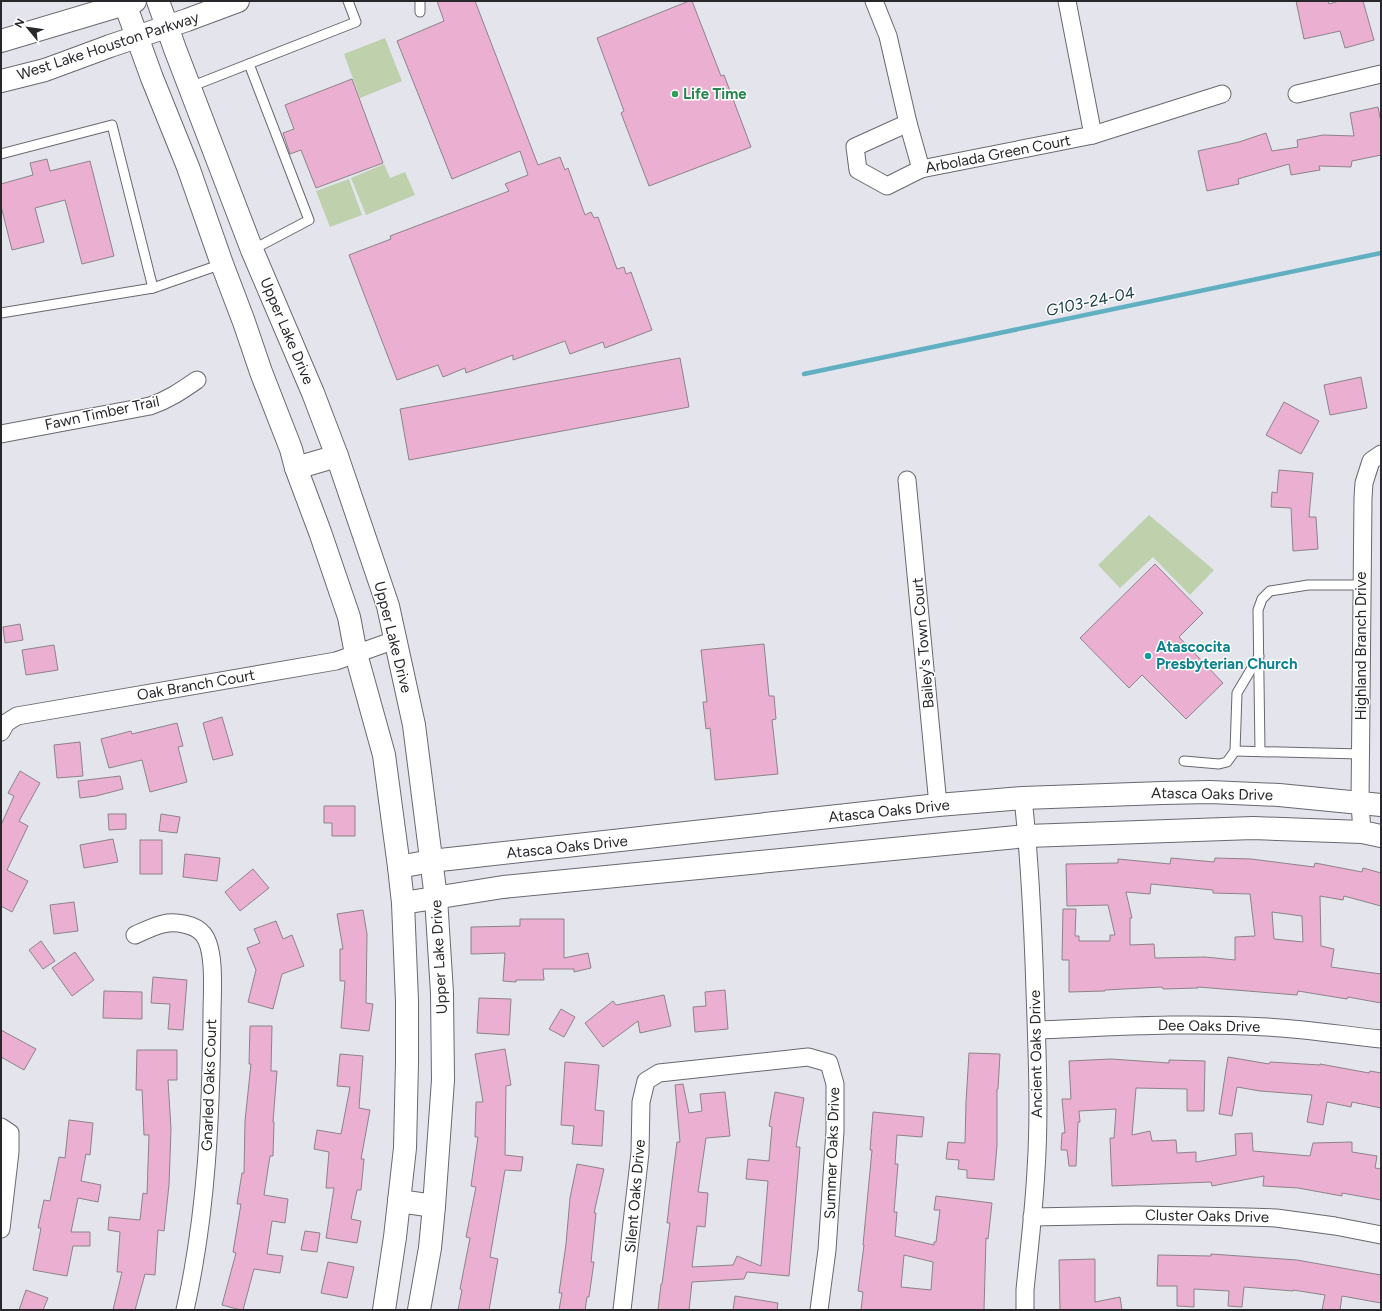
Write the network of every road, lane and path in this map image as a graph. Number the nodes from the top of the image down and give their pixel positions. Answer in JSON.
{"nodes":[{"id":1,"x":158,"y":1,"type":"edge"},
{"id":2,"x":238,"y":1,"type":"edge"},
{"id":3,"x":348,"y":1,"type":"edge"},
{"id":4,"x":420,"y":1,"type":"edge"},
{"id":5,"x":874,"y":1,"type":"edge"},
{"id":6,"x":1067,"y":1,"type":"edge"},
{"id":7,"x":128,"y":2,"type":"edge"},
{"id":8,"x":420,"y":12,"type":"dead end"},
{"id":9,"x":167,"y":27,"type":"junction"},
{"id":10,"x":137,"y":37,"type":"junction"},
{"id":11,"x":1,"y":41,"type":"edge"},
{"id":12,"x":249,"y":64,"type":"junction"},
{"id":13,"x":1381,"y":74,"type":"edge"},
{"id":14,"x":1,"y":81,"type":"edge"},
{"id":15,"x":190,"y":87,"type":"junction"},
{"id":16,"x":1222,"y":94,"type":"dead end"},
{"id":17,"x":1297,"y":94,"type":"dead end"},
{"id":18,"x":908,"y":123,"type":"junction"},
{"id":19,"x":1093,"y":135,"type":"junction"},
{"id":20,"x":1,"y":154,"type":"edge"},
{"id":21,"x":921,"y":169,"type":"junction"},
{"id":22,"x":252,"y":250,"type":"junction"},
{"id":23,"x":222,"y":264,"type":"junction"},
{"id":24,"x":153,"y":288,"type":"junction"},
{"id":25,"x":1,"y":313,"type":"edge"},
{"id":26,"x":197,"y":380,"type":"dead end"},
{"id":27,"x":1,"y":434,"type":"edge"},
{"id":28,"x":336,"y":456,"type":"junction"},
{"id":29,"x":1376,"y":458,"type":"edge"},
{"id":30,"x":296,"y":468,"type":"junction"},
{"id":31,"x":907,"y":480,"type":"dead end"},
{"id":32,"x":1362,"y":585,"type":"junction"},
{"id":33,"x":395,"y":640,"type":"junction"},
{"id":34,"x":356,"y":654,"type":"junction"},
{"id":35,"x":1259,"y":656,"type":"junction"},
{"id":36,"x":1,"y":732,"type":"edge"},
{"id":37,"x":1235,"y":751,"type":"junction"},
{"id":38,"x":1260,"y":751,"type":"junction"},
{"id":39,"x":1361,"y":754,"type":"junction"},
{"id":40,"x":1184,"y":761,"type":"dead end"},
{"id":41,"x":1023,"y":798,"type":"junction"},
{"id":42,"x":1371,"y":804,"type":"edge"},
{"id":43,"x":938,"y":805,"type":"junction"},
{"id":44,"x":1372,"y":834,"type":"edge"},
{"id":45,"x":678,"y":835,"type":"junction"},
{"id":46,"x":1027,"y":836,"type":"junction"},
{"id":47,"x":431,"y":862,"type":"junction"},
{"id":48,"x":399,"y":867,"type":"junction"},
{"id":49,"x":681,"y":869,"type":"junction"},
{"id":50,"x":436,"y":898,"type":"junction"},
{"id":51,"x":402,"y":903,"type":"junction"},
{"id":52,"x":135,"y":935,"type":"dead end"},
{"id":53,"x":1037,"y":1030,"type":"junction"},
{"id":54,"x":1381,"y":1038,"type":"edge"},
{"id":55,"x":646,"y":1082,"type":"joint"},
{"id":56,"x":1,"y":1127,"type":"edge"},
{"id":57,"x":399,"y":1201,"type":"junction"},
{"id":58,"x":434,"y":1206,"type":"junction"},
{"id":59,"x":1032,"y":1217,"type":"junction"},
{"id":60,"x":1,"y":1229,"type":"edge"},
{"id":61,"x":1381,"y":1235,"type":"edge"},
{"id":62,"x":185,"y":1310,"type":"edge"},
{"id":63,"x":384,"y":1310,"type":"edge"},
{"id":64,"x":419,"y":1310,"type":"edge"},
{"id":65,"x":622,"y":1310,"type":"edge"},
{"id":66,"x":818,"y":1310,"type":"edge"},
{"id":67,"x":1025,"y":1310,"type":"edge"}],
"edges":[{"from":1,"to":9,"type":"street","name":"Upper Lake Drive"},
{"from":2,"to":9,"type":"street","name":"West Lake Houston Parkway"},
{"from":3,"to":12,"type":"lane"},
{"from":4,"to":8,"type":"lane"},
{"from":5,"to":18,"type":"street"},
{"from":6,"to":19,"type":"street"},
{"from":7,"to":10,"type":"street"},
{"from":7,"to":11,"type":"street"},
{"from":9,"to":10,"type":"street","name":"West Lake Houston Parkway"},
{"from":9,"to":15,"type":"street","name":"Upper Lake Drive"},
{"from":10,"to":14,"type":"street","name":"West Lake Houston Parkway"},
{"from":10,"to":23,"type":"street"},
{"from":12,"to":15,"type":"lane"},
{"from":12,"to":22,"type":"lane"},
{"from":13,"to":17,"type":"street"},
{"from":15,"to":22,"type":"street","name":"Upper Lake Drive"},
{"from":16,"to":19,"type":"street","name":"Arbolada Green Court"},
{"from":18,"to":21,"type":"street"},
{"from":18,"to":21,"type":"street","name":"Arbolada Green Court"},
{"from":19,"to":21,"type":"street","name":"Arbolada Green Court"},
{"from":20,"to":24,"type":"lane"},
{"from":22,"to":23,"type":"street"},
{"from":22,"to":28,"type":"street","name":"Upper Lake Drive"},
{"from":23,"to":24,"type":"lane"},
{"from":23,"to":30,"type":"street"},
{"from":24,"to":25,"type":"lane"},
{"from":26,"to":27,"type":"street","name":"Fawn Timber Trail"},
{"from":28,"to":30,"type":"street"},
{"from":28,"to":33,"type":"street","name":"Upper Lake Drive"},
{"from":29,"to":32,"type":"street","name":"Highland Branch Drive"},
{"from":30,"to":34,"type":"street"},
{"from":31,"to":43,"type":"street","name":"Bailey's Town Court"},
{"from":32,"to":35,"type":"lane"},
{"from":32,"to":39,"type":"street","name":"Highland Branch Drive"},
{"from":33,"to":34,"type":"street","name":"Oak Branch Court"},
{"from":33,"to":47,"type":"street","name":"Upper Lake Drive"},
{"from":34,"to":36,"type":"street","name":"Oak Branch Court"},
{"from":34,"to":48,"type":"street"},
{"from":35,"to":37,"type":"lane"},
{"from":35,"to":38,"type":"lane"},
{"from":37,"to":38,"type":"lane"},
{"from":37,"to":40,"type":"lane"},
{"from":38,"to":39,"type":"lane"},
{"from":39,"to":42,"type":"street","name":"Highland Branch Drive"},
{"from":41,"to":42,"type":"street","name":"Atasca Oaks Drive"},
{"from":41,"to":43,"type":"street","name":"Atasca Oaks Drive"},
{"from":41,"to":46,"type":"street","name":"Ancient Oaks Drive"},
{"from":42,"to":44,"type":"street","name":"Highland Branch Drive"},
{"from":43,"to":45,"type":"street","name":"Atasca Oaks Drive"},
{"from":44,"to":46,"type":"street"},
{"from":45,"to":47,"type":"street","name":"Atasca Oaks Drive"},
{"from":45,"to":49,"type":"street"},
{"from":46,"to":49,"type":"street"},
{"from":46,"to":53,"type":"street","name":"Ancient Oaks Drive"},
{"from":47,"to":48,"type":"street","name":"Atasca Oaks Drive"},
{"from":47,"to":50,"type":"street","name":"Upper Lake Drive"},
{"from":48,"to":51,"type":"street"},
{"from":49,"to":50,"type":"street"},
{"from":50,"to":51,"type":"street"},
{"from":50,"to":58,"type":"street","name":"Upper Lake Drive"},
{"from":51,"to":57,"type":"street"},
{"from":52,"to":62,"type":"street","name":"Gnarled Oaks Court"},
{"from":53,"to":54,"type":"street","name":"Dee Oaks Drive"},
{"from":53,"to":59,"type":"street","name":"Ancient Oaks Drive"},
{"from":55,"to":65,"type":"street","name":"Silent Oaks Drive"},
{"from":55,"to":66,"type":"street","name":"Summer Oaks Drive"},
{"from":56,"to":60,"type":"street"},
{"from":57,"to":58,"type":"street"},
{"from":57,"to":63,"type":"street"},
{"from":58,"to":64,"type":"street","name":"Upper Lake Drive"},
{"from":59,"to":61,"type":"street","name":"Cluster Oaks Drive"},
{"from":59,"to":67,"type":"street","name":"Ancient Oaks Drive"}]}
